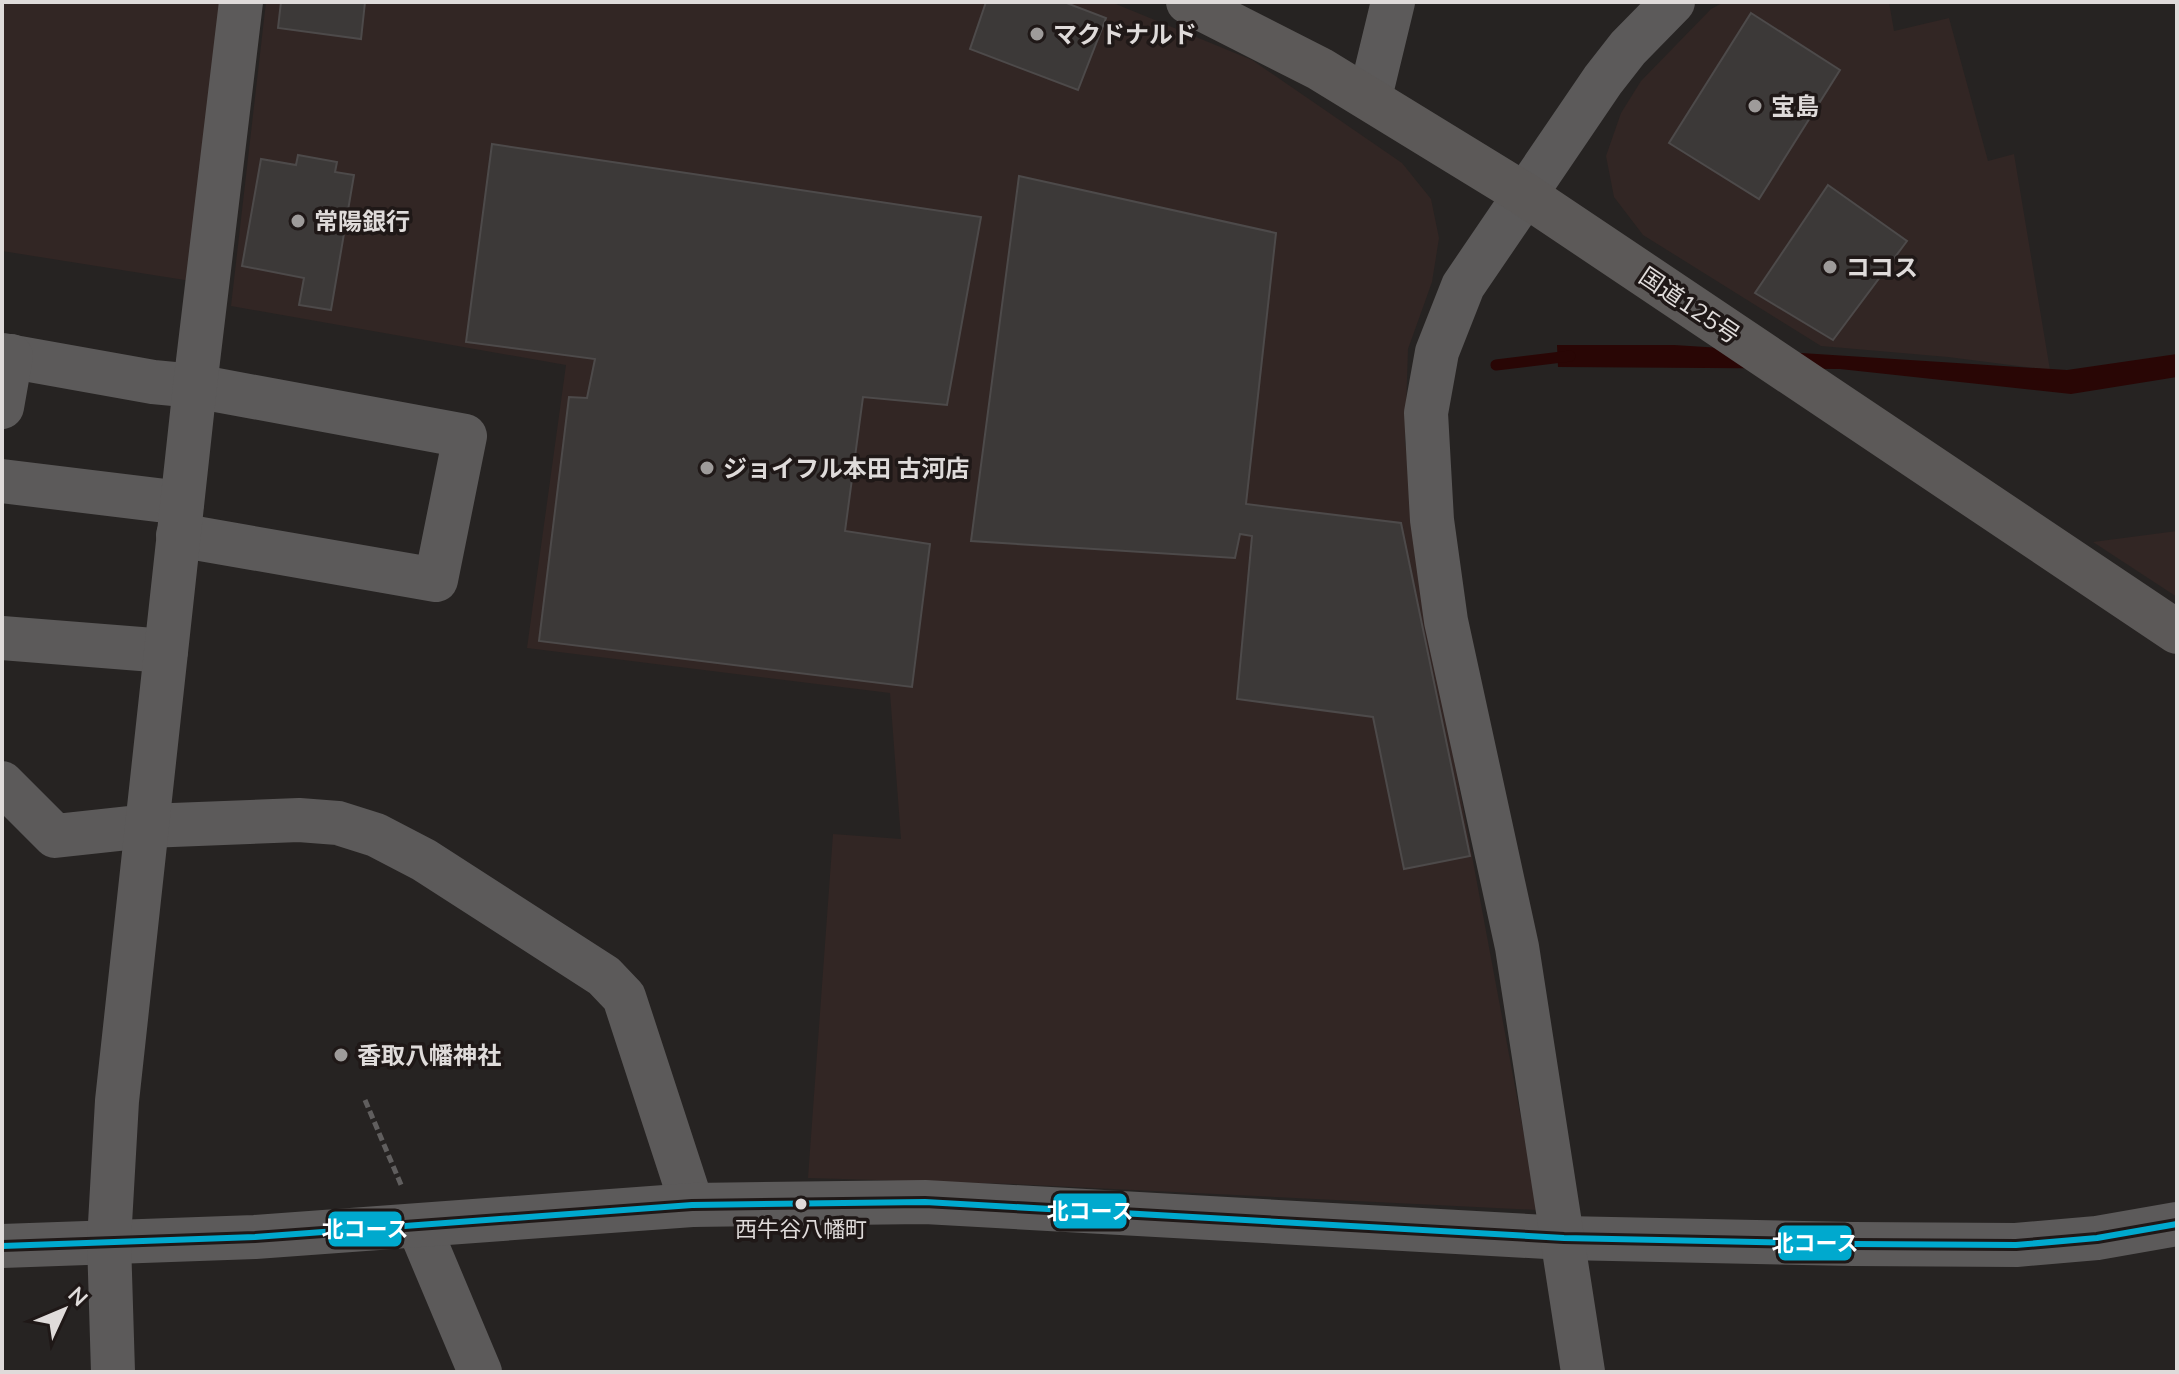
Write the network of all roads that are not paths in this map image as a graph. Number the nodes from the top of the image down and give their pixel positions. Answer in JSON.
{"nodes":[{"id":1,"x":241,"y":2,"type":"edge"},
{"id":2,"x":1188,"y":2,"type":"edge"},
{"id":3,"x":1393,"y":2,"type":"edge"},
{"id":4,"x":1673,"y":2,"type":"edge"},
{"id":5,"x":1370,"y":97,"type":"junction"},
{"id":6,"x":1524,"y":194,"type":"junction"},
{"id":7,"x":6,"y":355,"type":"edge"},
{"id":8,"x":195,"y":386,"type":"junction"},
{"id":9,"x":2,"y":407,"type":"edge"},
{"id":10,"x":2,"y":481,"type":"edge"},
{"id":11,"x":180,"y":519,"type":"junction"},
{"id":12,"x":2177,"y":632,"type":"edge"},
{"id":13,"x":2,"y":638,"type":"edge"},
{"id":14,"x":166,"y":651,"type":"junction"},
{"id":15,"x":2,"y":783,"type":"edge"},
{"id":16,"x":147,"y":826,"type":"junction"},
{"id":17,"x":692,"y":1205,"type":"junction"},
{"id":18,"x":2177,"y":1224,"type":"edge"},
{"id":19,"x":419,"y":1227,"type":"junction"},
{"id":20,"x":1564,"y":1238,"type":"junction"},
{"id":21,"x":109,"y":1241,"type":"junction"},
{"id":22,"x":2,"y":1246,"type":"edge"},
{"id":23,"x":113,"y":1372,"type":"edge"},
{"id":24,"x":480,"y":1372,"type":"edge"},
{"id":25,"x":1583,"y":1372,"type":"edge"}],
"edges":[{"from":1,"to":8,"type":"street"},
{"from":2,"to":5,"type":"highway","name":"国道125号"},
{"from":3,"to":5,"type":"street"},
{"from":4,"to":6,"type":"street"},
{"from":5,"to":6,"type":"highway","name":"国道125号"},
{"from":6,"to":12,"type":"highway","name":"国道125号"},
{"from":6,"to":20,"type":"street"},
{"from":7,"to":8,"type":"street"},
{"from":7,"to":9,"type":"street"},
{"from":8,"to":11,"type":"street"},
{"from":8,"to":11,"type":"street"},
{"from":10,"to":11,"type":"street"},
{"from":11,"to":14,"type":"street"},
{"from":13,"to":14,"type":"street"},
{"from":14,"to":16,"type":"street"},
{"from":15,"to":16,"type":"street"},
{"from":16,"to":17,"type":"street"},
{"from":16,"to":21,"type":"street"},
{"from":17,"to":19,"type":"street"},
{"from":17,"to":20,"type":"street"},
{"from":18,"to":20,"type":"street"},
{"from":19,"to":21,"type":"street"},
{"from":19,"to":24,"type":"street"},
{"from":20,"to":25,"type":"street"},
{"from":21,"to":22,"type":"street"},
{"from":21,"to":23,"type":"street"}]}
